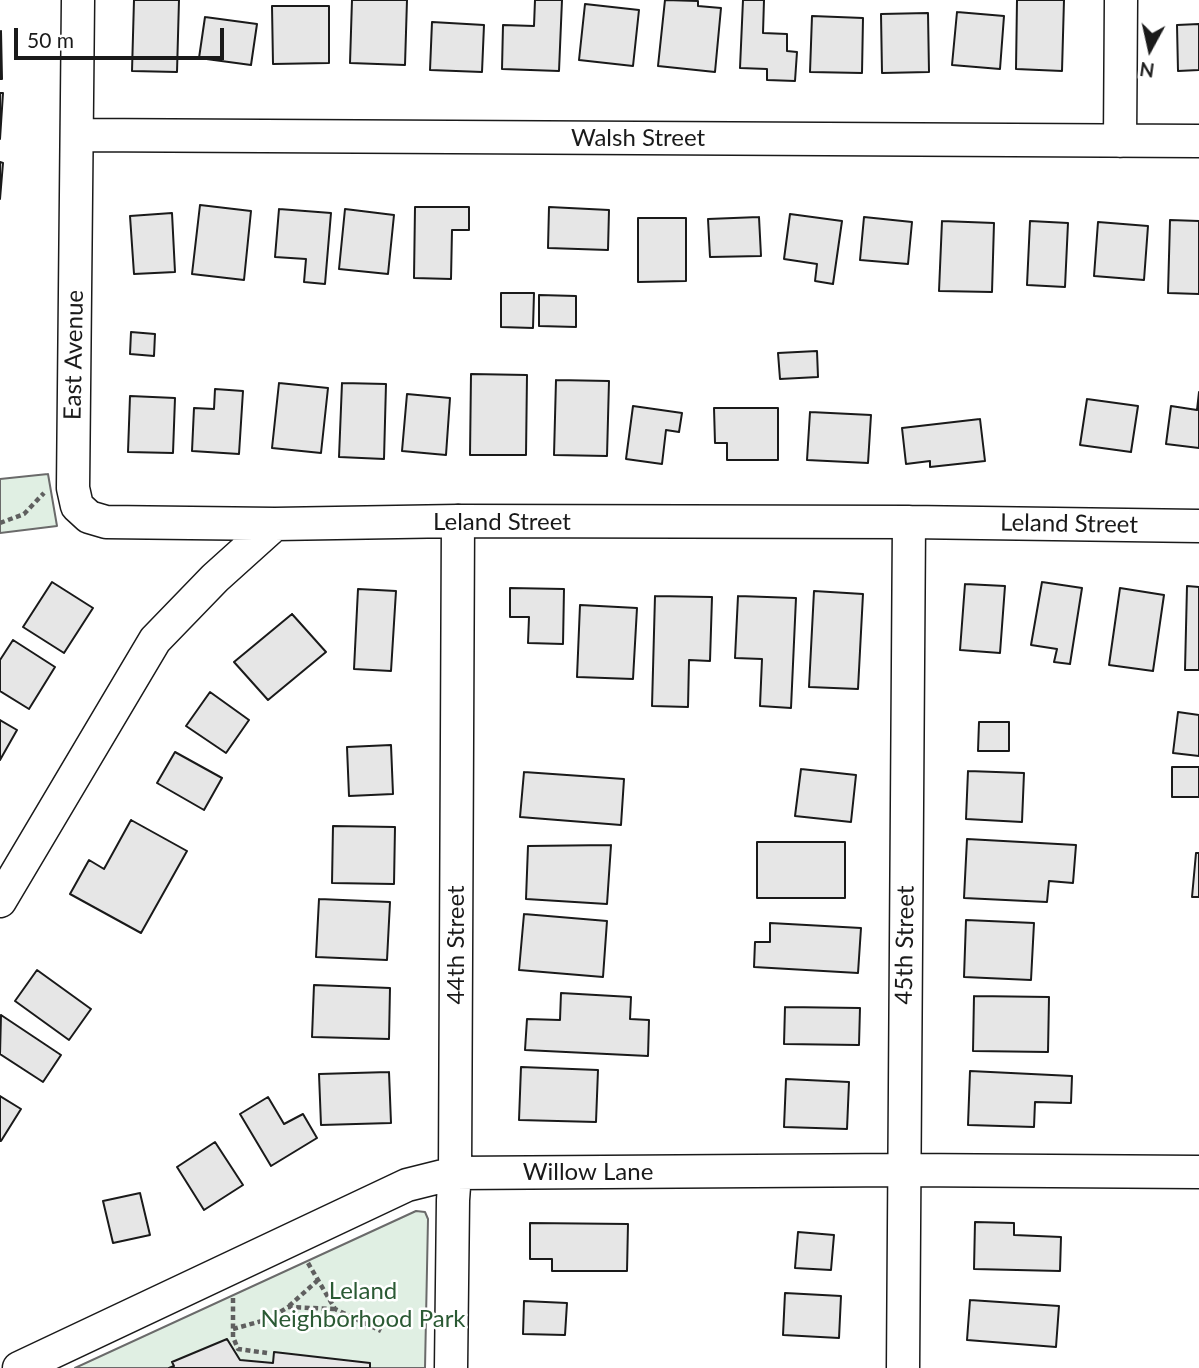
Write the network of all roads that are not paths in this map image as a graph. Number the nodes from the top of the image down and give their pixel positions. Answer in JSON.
{"nodes":[{"id":1,"x":78,"y":0,"type":"edge"},
{"id":2,"x":1121,"y":0,"type":"edge"},
{"id":3,"x":77,"y":135,"type":"junction"},
{"id":4,"x":1120,"y":141,"type":"junction"},
{"id":5,"x":1199,"y":141,"type":"edge"},
{"id":6,"x":458,"y":521,"type":"junction"},
{"id":7,"x":909,"y":522,"type":"junction"},
{"id":8,"x":275,"y":524,"type":"junction"},
{"id":9,"x":1199,"y":526,"type":"edge"},
{"id":10,"x":0,"y":901,"type":"edge"},
{"id":11,"x":903,"y":1170,"type":"junction"},
{"id":12,"x":1199,"y":1172,"type":"edge"},
{"id":13,"x":455,"y":1173,"type":"junction"},
{"id":14,"x":78,"y":1355,"type":"edge"},
{"id":15,"x":19,"y":1368,"type":"edge"},
{"id":16,"x":451,"y":1368,"type":"edge"},
{"id":17,"x":903,"y":1368,"type":"edge"}],
"edges":[{"from":1,"to":3,"type":"street","name":"East Avenue"},
{"from":2,"to":4,"type":"street"},
{"from":3,"to":4,"type":"street","name":"Walsh Street"},
{"from":3,"to":8,"type":"street","name":"East Avenue"},
{"from":4,"to":5,"type":"street","name":"Walsh Street"},
{"from":6,"to":7,"type":"street","name":"Leland Street"},
{"from":6,"to":8,"type":"street","name":"Leland Street"},
{"from":6,"to":13,"type":"street","name":"44th Street"},
{"from":7,"to":9,"type":"street","name":"Leland Street"},
{"from":7,"to":11,"type":"street","name":"45th Street"},
{"from":8,"to":10,"type":"street"},
{"from":11,"to":12,"type":"street","name":"Willow Lane"},
{"from":11,"to":13,"type":"street","name":"Willow Lane"},
{"from":11,"to":17,"type":"street","name":"45th Street"},
{"from":13,"to":14,"type":"street","name":"Willow Lane"},
{"from":13,"to":16,"type":"street","name":"44th Street"},
{"from":14,"to":15,"type":"street","name":"Willow Lane"}]}
